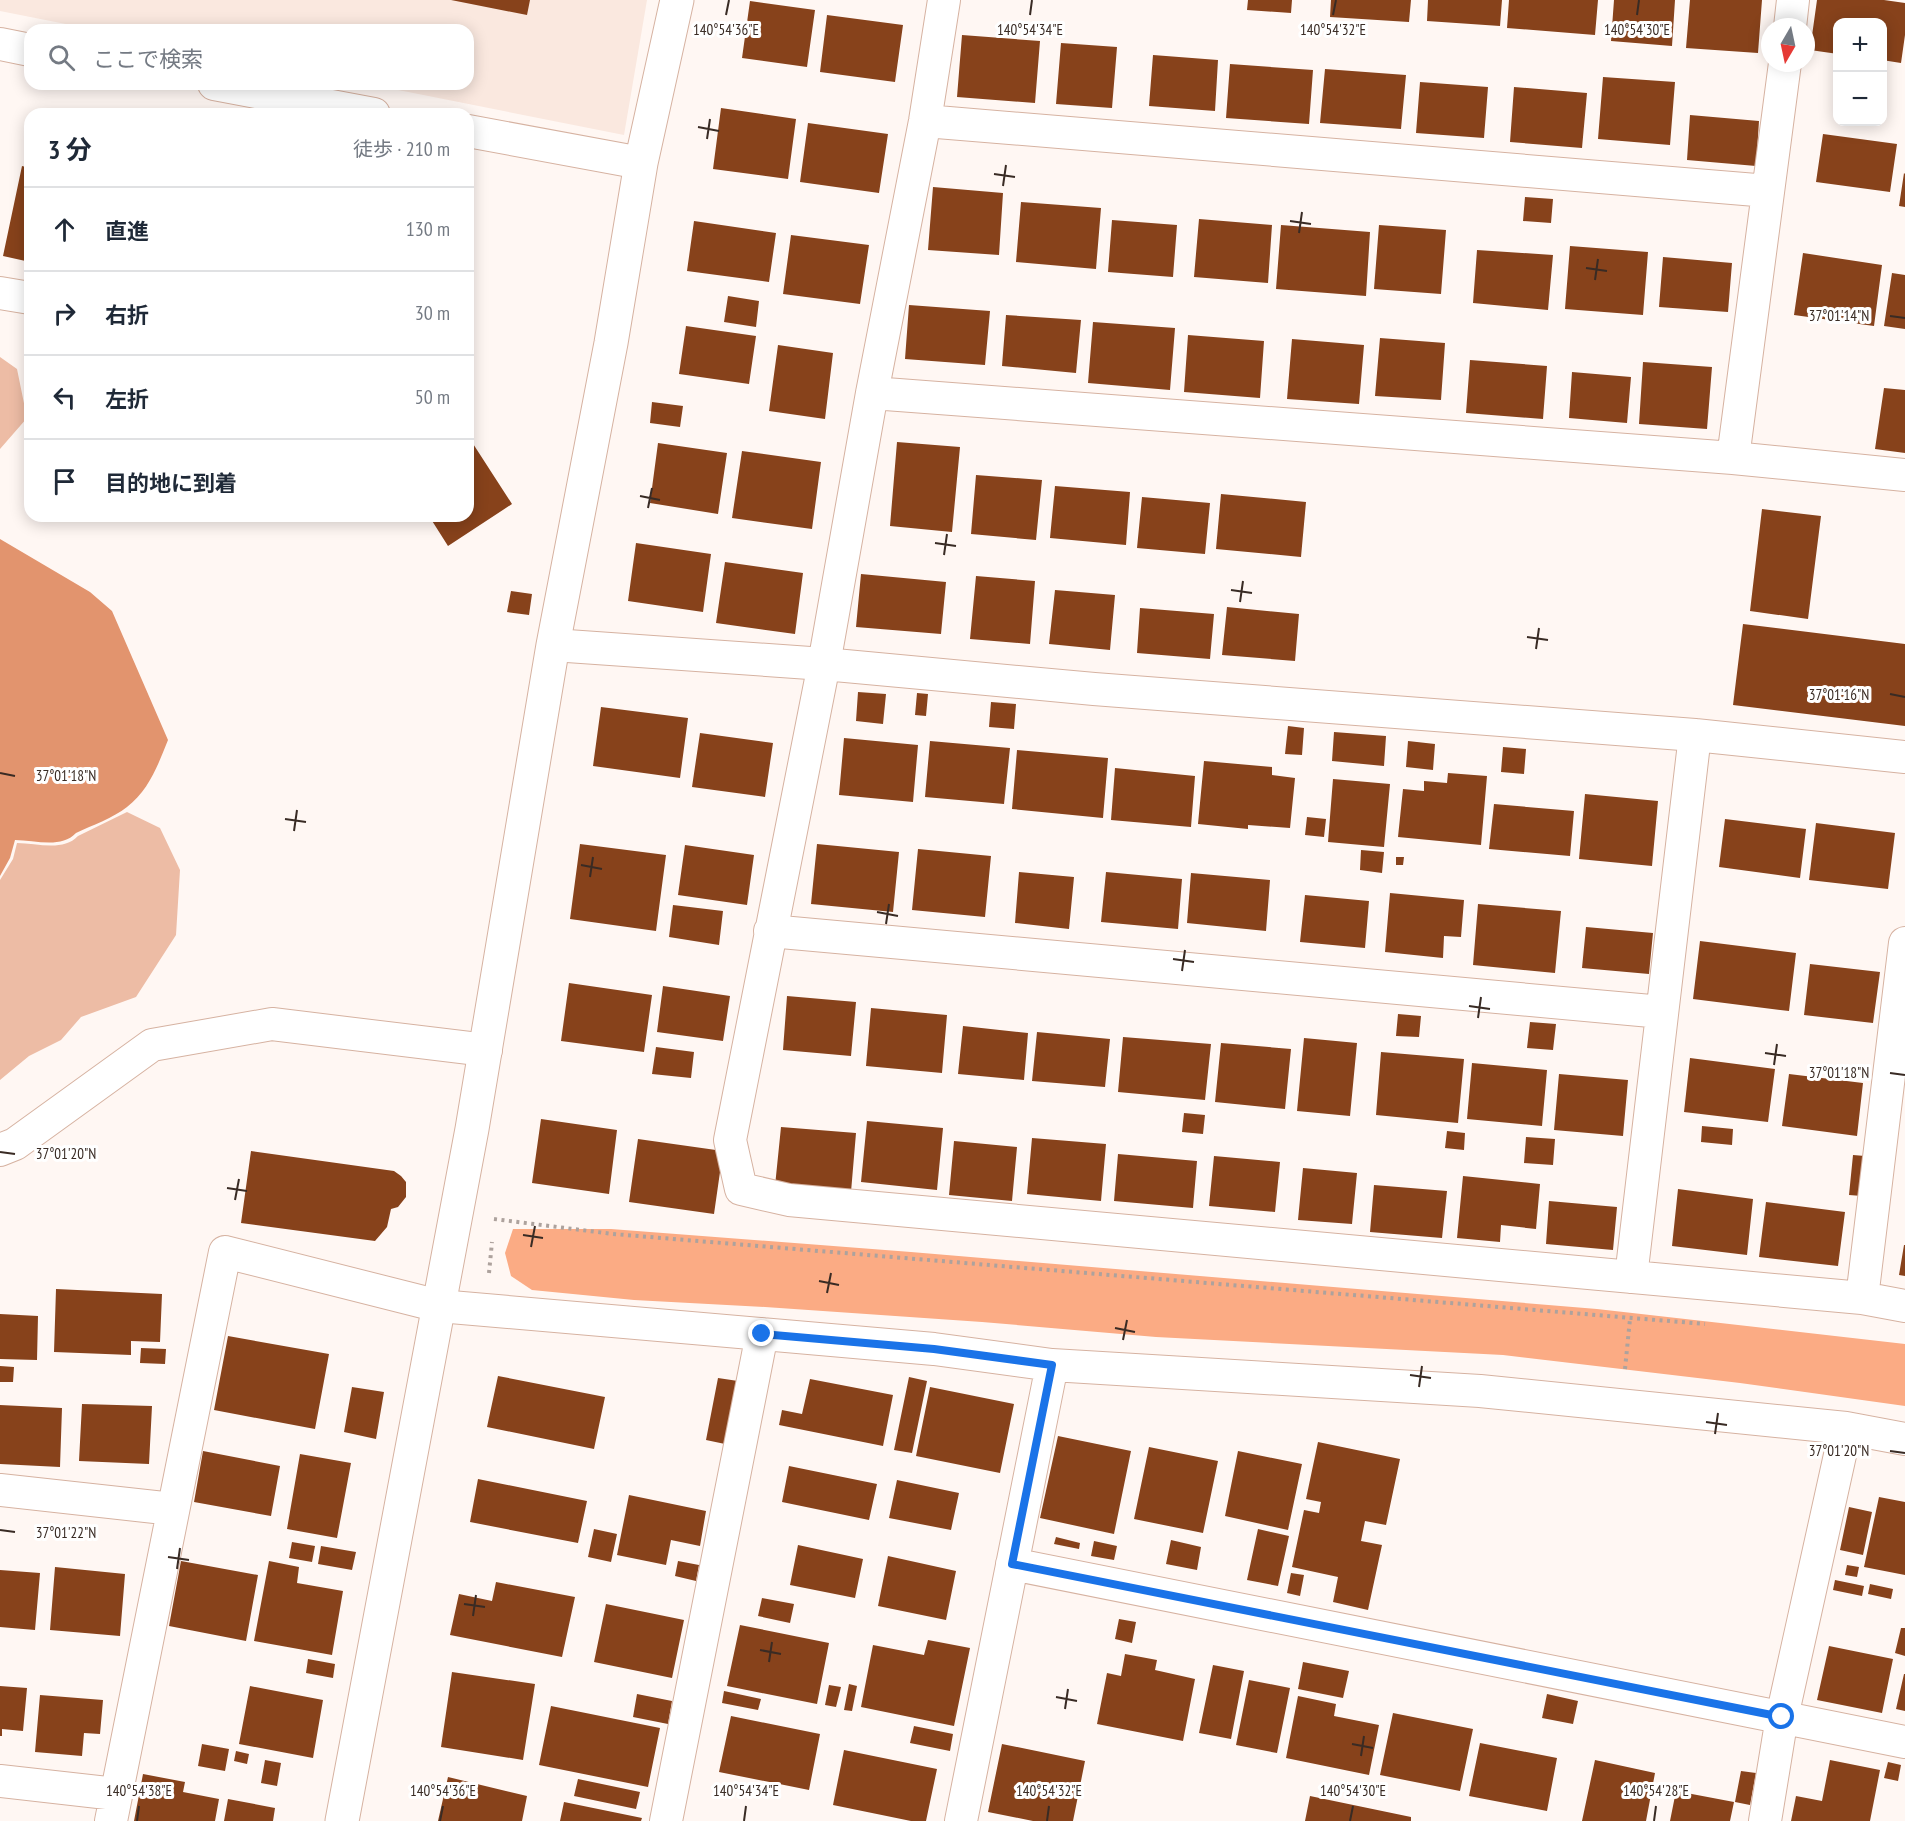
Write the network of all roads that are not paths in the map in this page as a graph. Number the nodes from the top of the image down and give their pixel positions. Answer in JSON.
{"nodes":[{"id":1,"x":677,"y":0,"type":"edge"},
{"id":2,"x":944,"y":0,"type":"edge"},
{"id":3,"x":1793,"y":0,"type":"edge"},
{"id":4,"x":1791,"y":18,"type":"edge"},
{"id":5,"x":0,"y":44,"type":"edge"},
{"id":6,"x":24,"y":49,"type":"edge"},
{"id":7,"x":1784,"y":72,"type":"edge"},
{"id":8,"x":245,"y":90,"type":"edge"},
{"id":9,"x":343,"y":108,"type":"edge"},
{"id":10,"x":925,"y":121,"type":"junction"},
{"id":11,"x":474,"y":132,"type":"edge"},
{"id":12,"x":641,"y":163,"type":"junction"},
{"id":13,"x":1768,"y":191,"type":"junction"},
{"id":14,"x":0,"y":293,"type":"edge"},
{"id":15,"x":24,"y":297,"type":"edge"},
{"id":16,"x":872,"y":393,"type":"junction"},
{"id":17,"x":1733,"y":458,"type":"junction"},
{"id":18,"x":1905,"y":475,"type":"edge"},
{"id":19,"x":553,"y":645,"type":"junction"},
{"id":20,"x":824,"y":664,"type":"junction"},
{"id":21,"x":1695,"y":735,"type":"junction"},
{"id":22,"x":1905,"y":756,"type":"edge"},
{"id":23,"x":770,"y":931,"type":"junction"},
{"id":24,"x":1905,"y":943,"type":"edge"},
{"id":25,"x":1662,"y":1012,"type":"junction"},
{"id":26,"x":1900,"y":1029,"type":"edge"},
{"id":27,"x":486,"y":1050,"type":"junction"},
{"id":28,"x":0,"y":1150,"type":"edge"},
{"id":29,"x":1631,"y":1277,"type":"junction"},
{"id":30,"x":1862,"y":1298,"type":"junction"},
{"id":31,"x":439,"y":1306,"type":"junction"},
{"id":32,"x":1905,"y":1306,"type":"edge"},
{"id":33,"x":762,"y":1334,"type":"junction"},
{"id":34,"x":1052,"y":1365,"type":"junction"},
{"id":35,"x":1846,"y":1428,"type":"junction"},
{"id":36,"x":1905,"y":1439,"type":"edge"},
{"id":37,"x":0,"y":1490,"type":"edge"},
{"id":38,"x":173,"y":1509,"type":"junction"},
{"id":39,"x":1012,"y":1564,"type":"junction"},
{"id":40,"x":1782,"y":1717,"type":"junction"},
{"id":41,"x":1905,"y":1742,"type":"edge"},
{"id":42,"x":0,"y":1781,"type":"edge"},
{"id":43,"x":114,"y":1807,"type":"edge"},
{"id":44,"x":342,"y":1821,"type":"edge"},
{"id":45,"x":666,"y":1821,"type":"edge"},
{"id":46,"x":961,"y":1821,"type":"edge"},
{"id":47,"x":1765,"y":1821,"type":"edge"}],
"edges":[{"from":1,"to":12,"type":"street"},
{"from":2,"to":10,"type":"street"},
{"from":3,"to":4,"type":"street"},
{"from":5,"to":6,"type":"street"},
{"from":7,"to":13,"type":"street"},
{"from":8,"to":9,"type":"street"},
{"from":10,"to":13,"type":"street"},
{"from":10,"to":16,"type":"street"},
{"from":11,"to":12,"type":"street"},
{"from":12,"to":19,"type":"street"},
{"from":13,"to":17,"type":"street"},
{"from":14,"to":15,"type":"street"},
{"from":16,"to":17,"type":"street"},
{"from":16,"to":20,"type":"street"},
{"from":17,"to":18,"type":"street"},
{"from":19,"to":20,"type":"street"},
{"from":19,"to":27,"type":"street"},
{"from":20,"to":21,"type":"street"},
{"from":20,"to":23,"type":"street"},
{"from":21,"to":22,"type":"street"},
{"from":21,"to":25,"type":"street"},
{"from":23,"to":25,"type":"street"},
{"from":23,"to":29,"type":"street"},
{"from":24,"to":26,"type":"street"},
{"from":25,"to":29,"type":"street"},
{"from":26,"to":30,"type":"street"},
{"from":27,"to":28,"type":"street"},
{"from":27,"to":31,"type":"street"},
{"from":29,"to":30,"type":"street"},
{"from":30,"to":32,"type":"street"},
{"from":31,"to":33,"type":"street"},
{"from":31,"to":38,"type":"street"},
{"from":31,"to":44,"type":"street"},
{"from":33,"to":34,"type":"street"},
{"from":33,"to":45,"type":"street"},
{"from":34,"to":35,"type":"street"},
{"from":34,"to":39,"type":"street"},
{"from":35,"to":36,"type":"street"},
{"from":35,"to":40,"type":"street"},
{"from":37,"to":38,"type":"street"},
{"from":38,"to":43,"type":"street"},
{"from":39,"to":40,"type":"street"},
{"from":39,"to":46,"type":"street"},
{"from":40,"to":41,"type":"street"},
{"from":40,"to":47,"type":"street"},
{"from":42,"to":43,"type":"street"}]}
